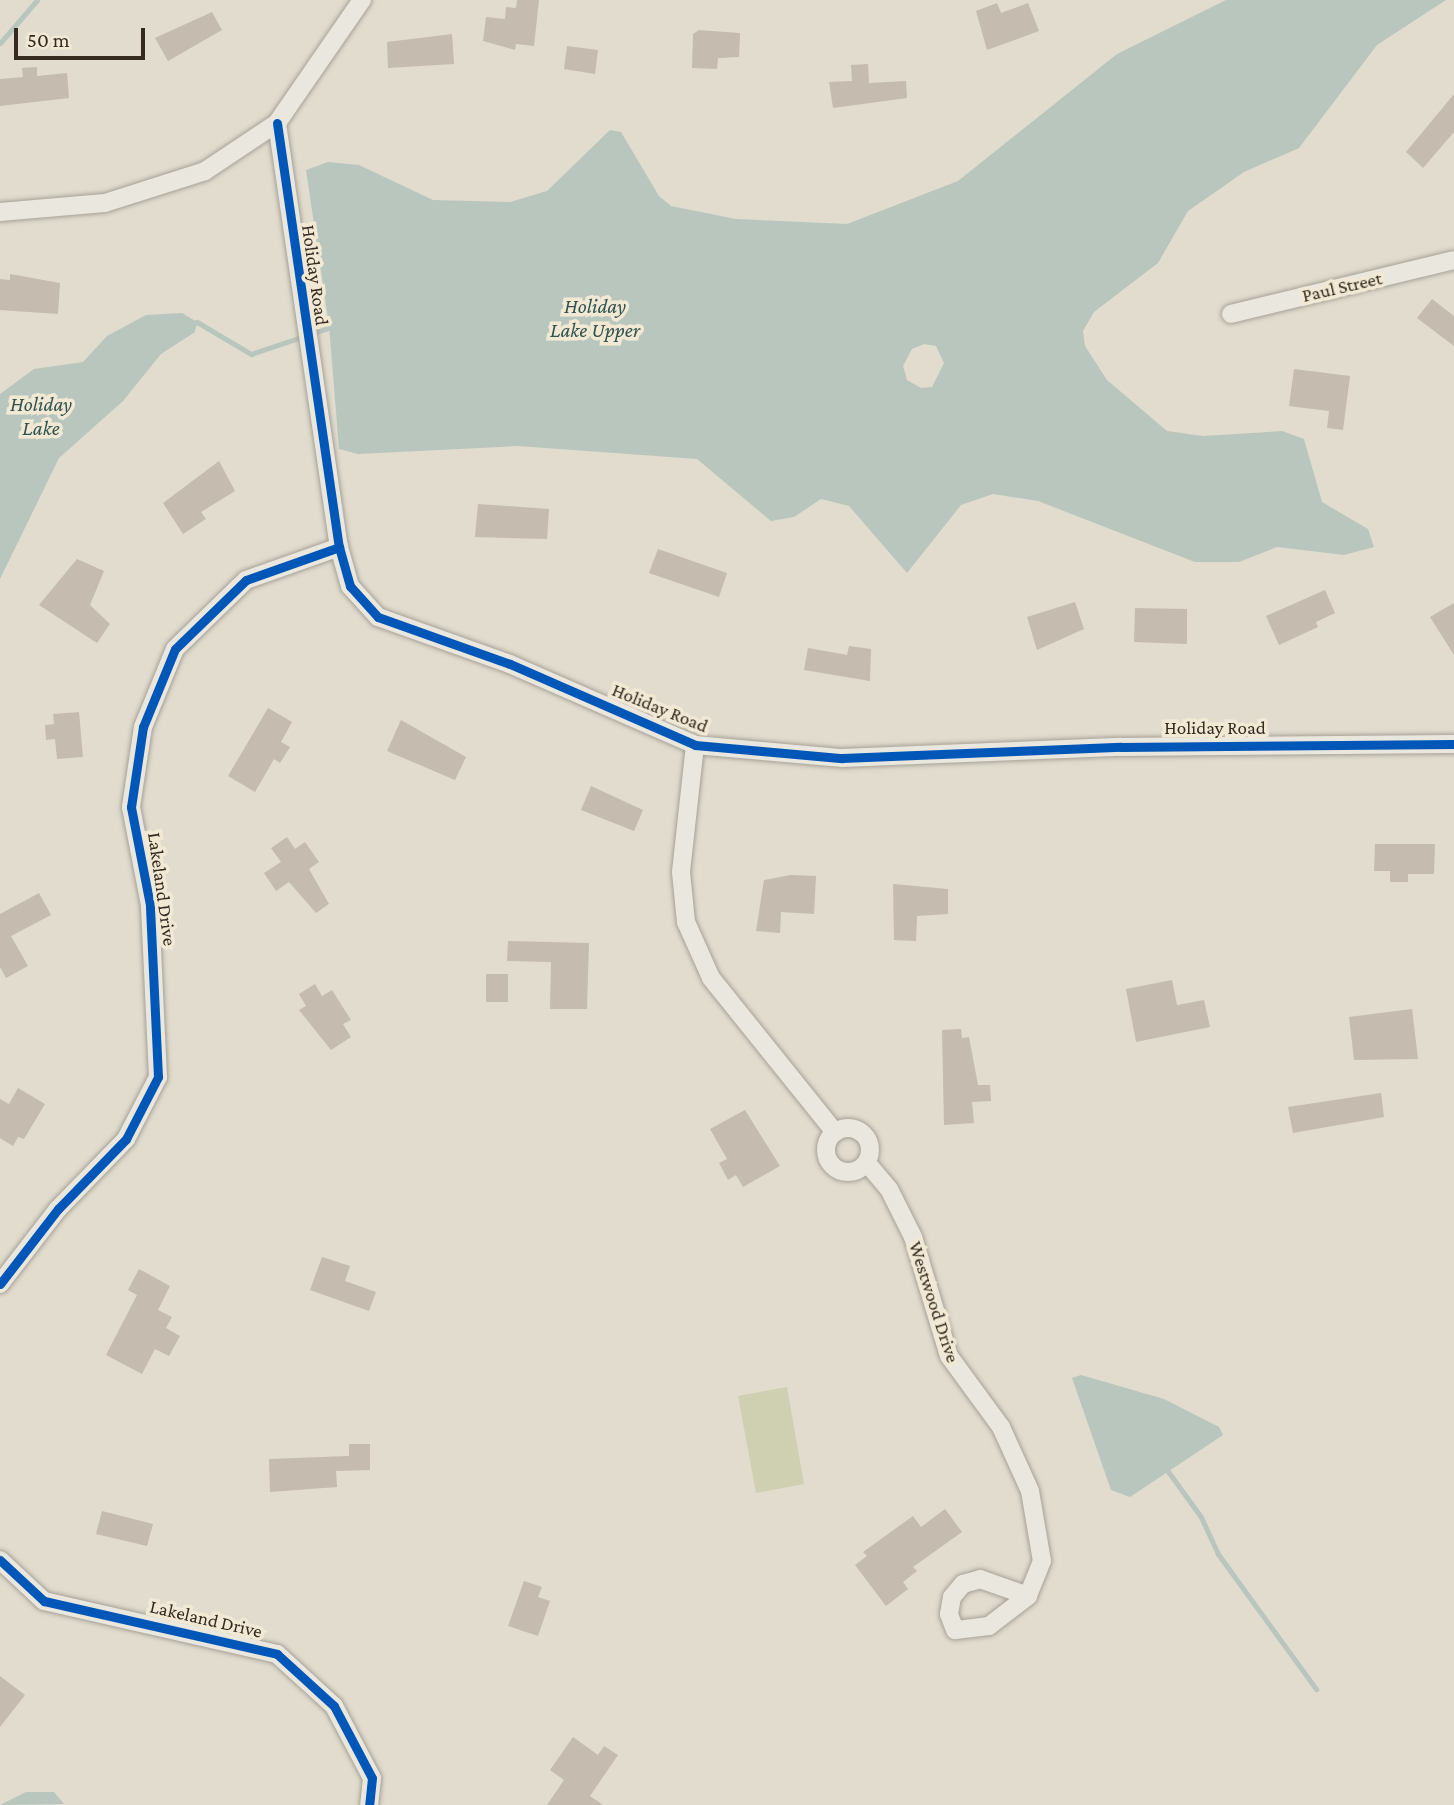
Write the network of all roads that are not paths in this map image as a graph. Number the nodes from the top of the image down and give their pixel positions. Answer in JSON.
{"nodes":[{"id":1,"x":362,"y":0,"type":"edge"},
{"id":2,"x":277,"y":123,"type":"junction"},
{"id":3,"x":0,"y":212,"type":"edge"},
{"id":4,"x":1454,"y":260,"type":"edge"},
{"id":5,"x":1231,"y":313,"type":"dead end"},
{"id":6,"x":339,"y":547,"type":"junction"},
{"id":7,"x":1454,"y":744,"type":"edge"},
{"id":8,"x":695,"y":745,"type":"junction"},
{"id":9,"x":835,"y":1132,"type":"junction"},
{"id":10,"x":866,"y":1163,"type":"junction"},
{"id":11,"x":0,"y":1284,"type":"edge"},
{"id":12,"x":0,"y":1560,"type":"edge"},
{"id":13,"x":1028,"y":1596,"type":"dead end"},
{"id":14,"x":369,"y":1805,"type":"edge"}],
"edges":[{"from":1,"to":2,"type":"street"},
{"from":2,"to":3,"type":"street"},
{"from":2,"to":6,"type":"street","name":"Holiday Road"},
{"from":4,"to":5,"type":"street","name":"Paul Street"},
{"from":6,"to":8,"type":"street","name":"Holiday Road"},
{"from":6,"to":11,"type":"street","name":"Lakeland Drive"},
{"from":7,"to":8,"type":"street","name":"Holiday Road"},
{"from":8,"to":9,"type":"street"},
{"from":9,"to":10,"type":"street"},
{"from":9,"to":10,"type":"street"},
{"from":10,"to":13,"type":"street","name":"Westwood Drive"},
{"from":12,"to":14,"type":"street","name":"Lakeland Drive"}]}
